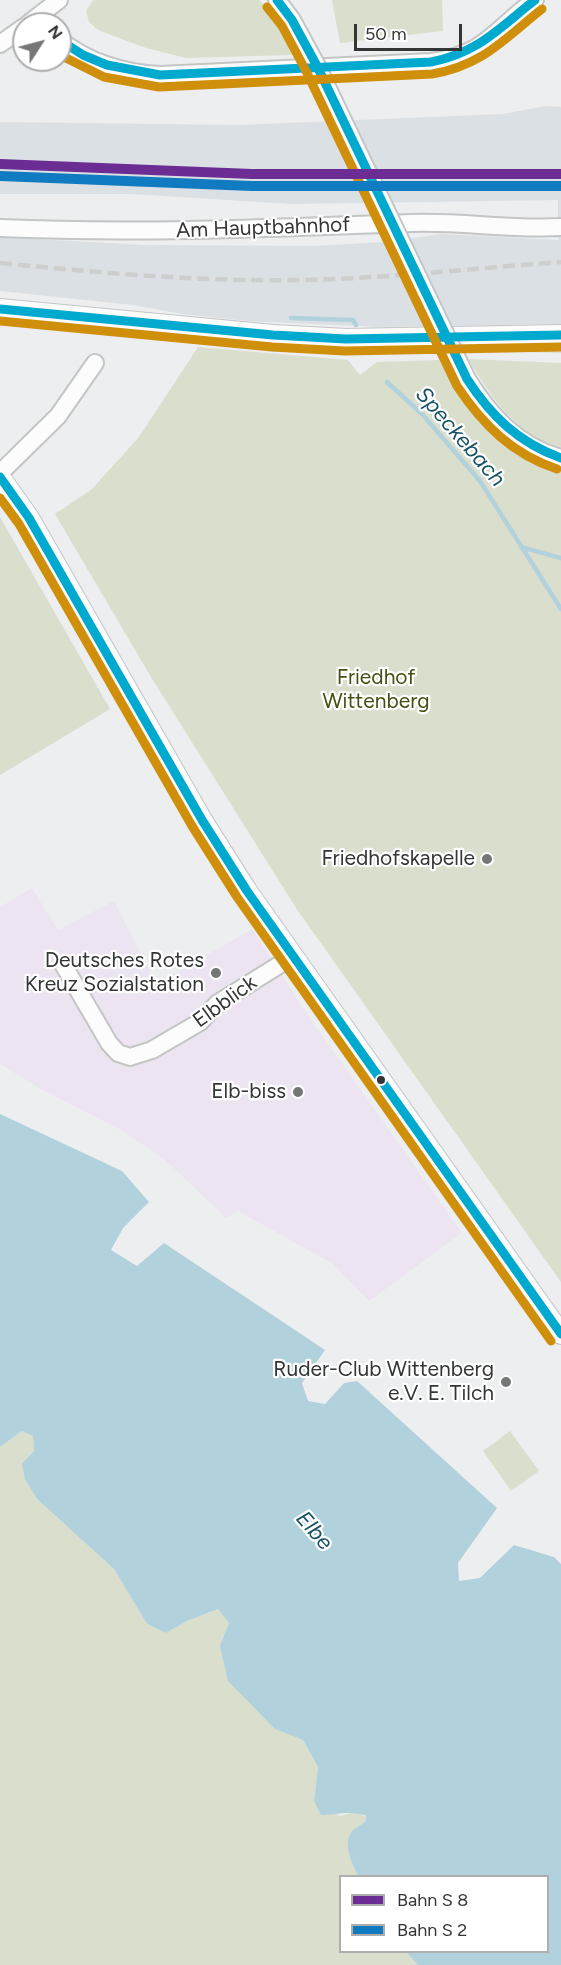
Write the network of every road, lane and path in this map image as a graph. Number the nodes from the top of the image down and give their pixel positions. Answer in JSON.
{"nodes":[{"id":1,"x":59,"y":0,"type":"edge"},
{"id":2,"x":277,"y":0,"type":"edge"},
{"id":3,"x":535,"y":0,"type":"edge"},
{"id":4,"x":46,"y":12,"type":"edge"},
{"id":5,"x":72,"y":47,"type":"edge"},
{"id":6,"x":561,"y":227,"type":"edge"},
{"id":7,"x":0,"y":228,"type":"edge"},
{"id":8,"x":0,"y":309,"type":"edge"},
{"id":9,"x":561,"y":335,"type":"edge"},
{"id":10,"x":95,"y":363,"type":"dead end"},
{"id":11,"x":561,"y":458,"type":"edge"},
{"id":12,"x":0,"y":475,"type":"edge"},
{"id":13,"x":292,"y":957,"type":"junction"},
{"id":14,"x":64,"y":966,"type":"dead end"},
{"id":15,"x":561,"y":1334,"type":"edge"}],
"edges":[{"from":1,"to":4,"type":"street"},
{"from":2,"to":11,"type":"street","bridge":true},
{"from":3,"to":5,"type":"street"},
{"from":6,"to":7,"type":"street","name":"Am Hauptbahnhof"},
{"from":8,"to":9,"type":"main road"},
{"from":10,"to":12,"type":"street"},
{"from":12,"to":13,"type":"main road"},
{"from":13,"to":14,"type":"street","name":"Elbblick"},
{"from":13,"to":15,"type":"main road"}]}
